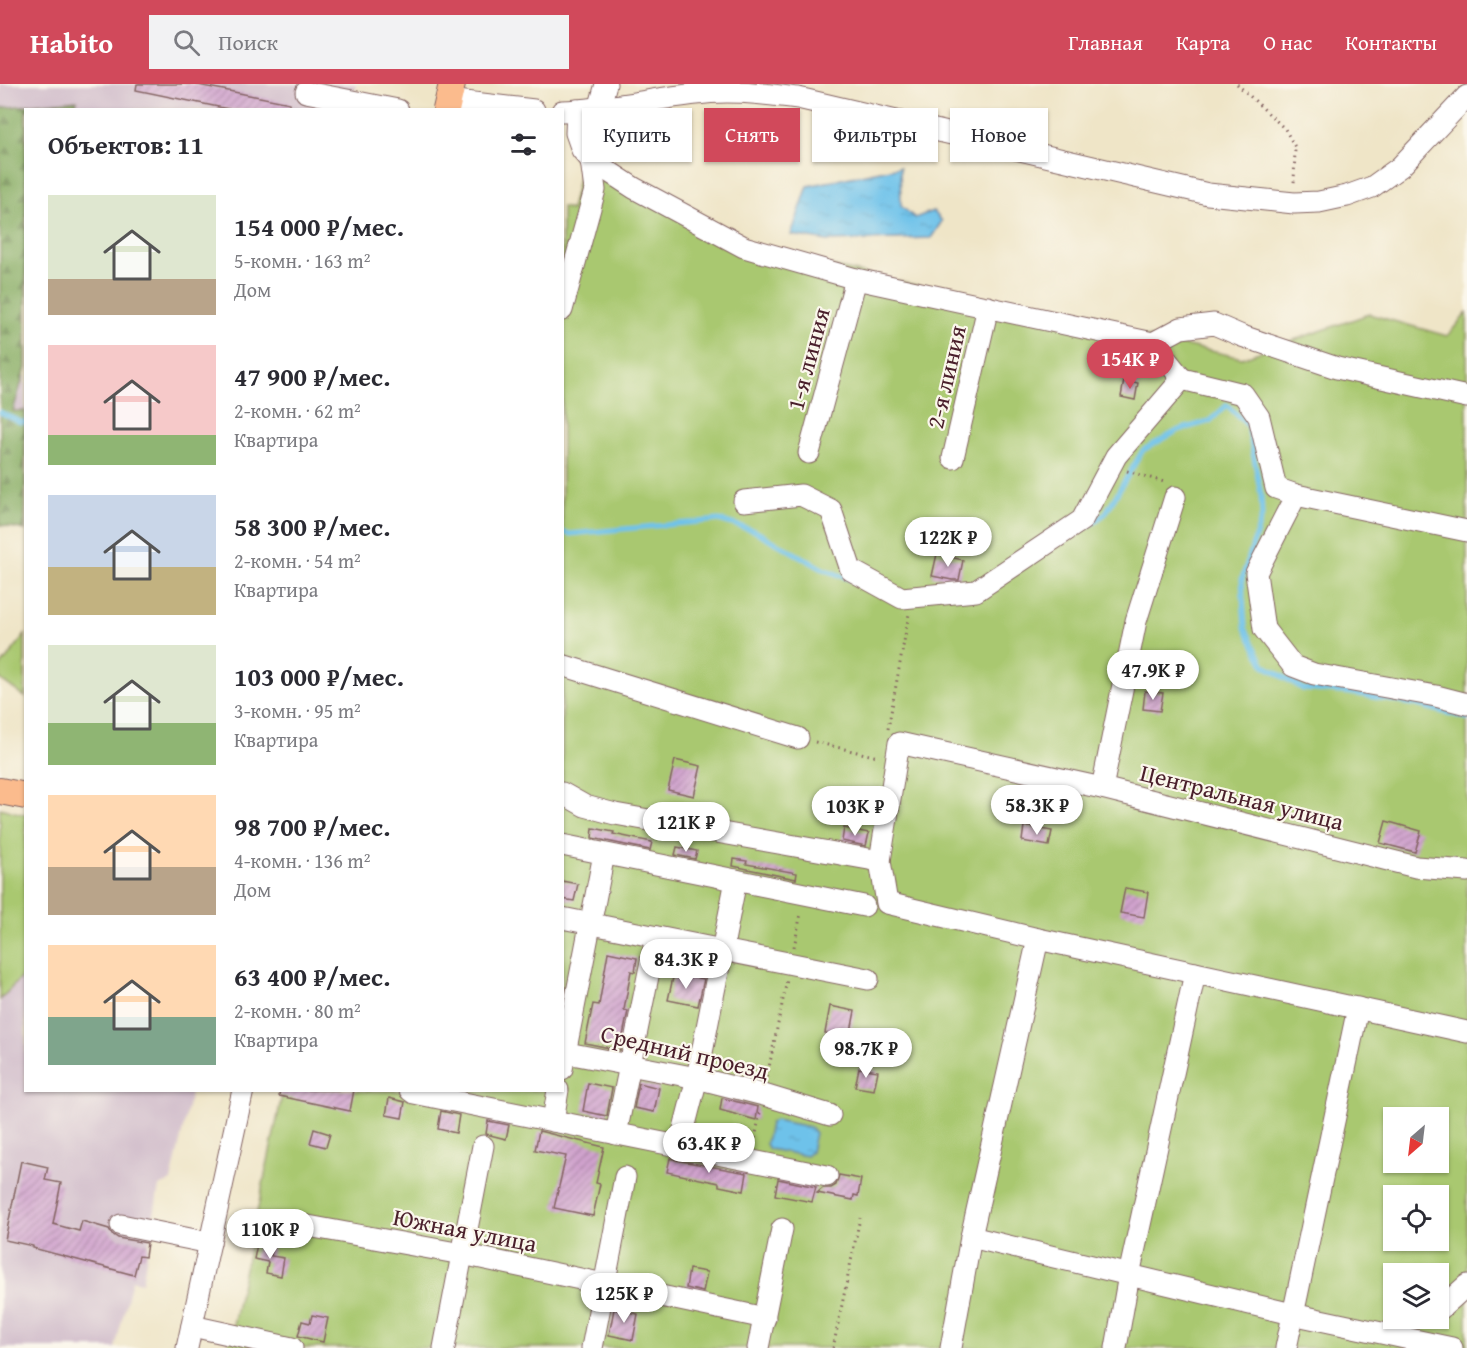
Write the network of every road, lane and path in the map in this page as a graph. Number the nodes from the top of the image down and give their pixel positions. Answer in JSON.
{"nodes":[{"id":1,"x":606,"y":84,"type":"edge"},
{"id":2,"x":1237,"y":84,"type":"edge"},
{"id":3,"x":306,"y":92,"type":"dead end"},
{"id":4,"x":1467,"y":96,"type":"edge"},
{"id":5,"x":449,"y":98,"type":"edge"},
{"id":6,"x":388,"y":108,"type":"edge"},
{"id":7,"x":520,"y":108,"type":"edge"},
{"id":8,"x":599,"y":108,"type":"edge"},
{"id":9,"x":606,"y":108,"type":"edge"},
{"id":10,"x":570,"y":111,"type":"edge"},
{"id":11,"x":582,"y":150,"type":"edge"},
{"id":12,"x":591,"y":162,"type":"edge"},
{"id":13,"x":594,"y":162,"type":"edge"},
{"id":14,"x":1294,"y":203,"type":"junction"},
{"id":15,"x":856,"y":279,"type":"junction"},
{"id":16,"x":564,"y":302,"type":"edge"},
{"id":17,"x":988,"y":307,"type":"junction"},
{"id":18,"x":1153,"y":343,"type":"junction"},
{"id":19,"x":1182,"y":379,"type":"junction"},
{"id":20,"x":1467,"y":397,"type":"edge"},
{"id":21,"x":809,"y":453,"type":"dead end"},
{"id":22,"x":953,"y":458,"type":"dead end"},
{"id":23,"x":1296,"y":495,"type":"junction"},
{"id":24,"x":1175,"y":497,"type":"dead end"},
{"id":25,"x":744,"y":501,"type":"dead end"},
{"id":26,"x":1467,"y":531,"type":"edge"},
{"id":27,"x":909,"y":615,"type":"dead end"},
{"id":28,"x":564,"y":666,"type":"edge"},
{"id":29,"x":1467,"y":704,"type":"edge"},
{"id":30,"x":798,"y":738,"type":"joint"},
{"id":31,"x":898,"y":752,"type":"junction"},
{"id":32,"x":1102,"y":788,"type":"junction"},
{"id":33,"x":0,"y":791,"type":"edge"},
{"id":34,"x":564,"y":793,"type":"edge"},
{"id":35,"x":24,"y":796,"type":"edge"},
{"id":36,"x":564,"y":845,"type":"edge"},
{"id":37,"x":604,"y":854,"type":"junction"},
{"id":38,"x":880,"y":861,"type":"junction"},
{"id":39,"x":1467,"y":871,"type":"edge"},
{"id":40,"x":736,"y":880,"type":"junction"},
{"id":41,"x":805,"y":894,"type":"junction"},
{"id":42,"x":864,"y":906,"type":"dead end"},
{"id":43,"x":564,"y":918,"type":"edge"},
{"id":44,"x":591,"y":924,"type":"junction"},
{"id":45,"x":656,"y":937,"type":"junction"},
{"id":46,"x":1038,"y":939,"type":"junction"},
{"id":47,"x":722,"y":950,"type":"junction"},
{"id":48,"x":791,"y":964,"type":"junction"},
{"id":49,"x":1195,"y":973,"type":"junction"},
{"id":50,"x":868,"y":979,"type":"dead end"},
{"id":51,"x":1358,"y":1008,"type":"junction"},
{"id":52,"x":1467,"y":1032,"type":"edge"},
{"id":53,"x":564,"y":1058,"type":"edge"},
{"id":54,"x":630,"y":1065,"type":"junction"},
{"id":55,"x":697,"y":1078,"type":"junction"},
{"id":56,"x":243,"y":1092,"type":"edge"},
{"id":57,"x":413,"y":1092,"type":"edge"},
{"id":58,"x":558,"y":1092,"type":"edge"},
{"id":59,"x":764,"y":1095,"type":"junction"},
{"id":60,"x":830,"y":1116,"type":"dead end"},
{"id":61,"x":553,"y":1121,"type":"junction"},
{"id":62,"x":616,"y":1134,"type":"junction"},
{"id":63,"x":483,"y":1146,"type":"dead end"},
{"id":64,"x":679,"y":1148,"type":"junction"},
{"id":65,"x":751,"y":1161,"type":"junction"},
{"id":66,"x":827,"y":1176,"type":"dead end"},
{"id":67,"x":625,"y":1177,"type":"dead end"},
{"id":68,"x":860,"y":1218,"type":"dead end"},
{"id":69,"x":297,"y":1224,"type":"dead end"},
{"id":70,"x":121,"y":1225,"type":"dead end"},
{"id":71,"x":782,"y":1228,"type":"dead end"},
{"id":72,"x":971,"y":1237,"type":"junction"},
{"id":73,"x":210,"y":1243,"type":"junction"},
{"id":74,"x":462,"y":1254,"type":"junction"},
{"id":75,"x":1129,"y":1275,"type":"junction"},
{"id":76,"x":606,"y":1284,"type":"junction"},
{"id":77,"x":1467,"y":1285,"type":"edge"},
{"id":78,"x":1449,"y":1301,"type":"edge"},
{"id":79,"x":1292,"y":1314,"type":"junction"},
{"id":80,"x":765,"y":1318,"type":"junction"},
{"id":81,"x":192,"y":1326,"type":"junction"},
{"id":82,"x":1421,"y":1329,"type":"edge"},
{"id":83,"x":1415,"y":1339,"type":"junction"},
{"id":84,"x":187,"y":1348,"type":"edge"},
{"id":85,"x":292,"y":1348,"type":"edge"},
{"id":86,"x":444,"y":1348,"type":"edge"},
{"id":87,"x":592,"y":1348,"type":"edge"},
{"id":88,"x":758,"y":1348,"type":"edge"},
{"id":89,"x":832,"y":1348,"type":"edge"},
{"id":90,"x":951,"y":1348,"type":"edge"},
{"id":91,"x":1116,"y":1348,"type":"edge"},
{"id":92,"x":1286,"y":1348,"type":"edge"},
{"id":93,"x":1452,"y":1348,"type":"edge"}],
"edges":[{"from":1,"to":8,"type":"street"},
{"from":2,"to":14,"type":"path"},
{"from":3,"to":6,"type":"street"},
{"from":4,"to":14,"type":"street"},
{"from":5,"to":7,"type":"street"},
{"from":9,"to":14,"type":"street"},
{"from":10,"to":11,"type":"street"},
{"from":12,"to":16,"type":"street"},
{"from":13,"to":15,"type":"street"},
{"from":15,"to":17,"type":"street"},
{"from":15,"to":21,"type":"street","name":"1-я линия"},
{"from":17,"to":18,"type":"street"},
{"from":17,"to":22,"type":"street","name":"2-я линия"},
{"from":18,"to":19,"type":"street"},
{"from":18,"to":20,"type":"street"},
{"from":19,"to":23,"type":"street"},
{"from":19,"to":25,"type":"street"},
{"from":23,"to":26,"type":"street"},
{"from":23,"to":29,"type":"street"},
{"from":24,"to":32,"type":"street"},
{"from":27,"to":31,"type":"path"},
{"from":28,"to":30,"type":"street"},
{"from":30,"to":31,"type":"path"},
{"from":31,"to":32,"type":"street","name":"Центральная улица"},
{"from":31,"to":38,"type":"street"},
{"from":32,"to":39,"type":"street","name":"Центральная улица"},
{"from":33,"to":35,"type":"main road"},
{"from":34,"to":38,"type":"street"},
{"from":36,"to":37,"type":"street"},
{"from":37,"to":40,"type":"street"},
{"from":37,"to":44,"type":"street"},
{"from":38,"to":46,"type":"street"},
{"from":40,"to":41,"type":"street"},
{"from":40,"to":47,"type":"street"},
{"from":41,"to":42,"type":"street"},
{"from":41,"to":48,"type":"path"},
{"from":43,"to":44,"type":"street"},
{"from":44,"to":45,"type":"street"},
{"from":44,"to":53,"type":"street"},
{"from":45,"to":47,"type":"street"},
{"from":45,"to":54,"type":"street"},
{"from":46,"to":49,"type":"street"},
{"from":46,"to":72,"type":"street"},
{"from":47,"to":48,"type":"street"},
{"from":47,"to":55,"type":"street"},
{"from":48,"to":50,"type":"street"},
{"from":48,"to":59,"type":"path"},
{"from":49,"to":51,"type":"street"},
{"from":49,"to":75,"type":"street"},
{"from":51,"to":52,"type":"street"},
{"from":51,"to":79,"type":"street"},
{"from":53,"to":54,"type":"street","name":"Средний проезд"},
{"from":54,"to":55,"type":"street","name":"Средний проезд"},
{"from":54,"to":62,"type":"street"},
{"from":55,"to":59,"type":"street","name":"Средний проезд"},
{"from":55,"to":64,"type":"street"},
{"from":56,"to":73,"type":"street"},
{"from":57,"to":61,"type":"street"},
{"from":58,"to":61,"type":"street"},
{"from":59,"to":60,"type":"street","name":"Средний проезд"},
{"from":59,"to":65,"type":"path"},
{"from":61,"to":62,"type":"street"},
{"from":62,"to":64,"type":"street"},
{"from":63,"to":74,"type":"street"},
{"from":64,"to":65,"type":"street"},
{"from":65,"to":66,"type":"street"},
{"from":67,"to":76,"type":"street"},
{"from":68,"to":89,"type":"path"},
{"from":69,"to":74,"type":"street","name":"Южная улица"},
{"from":70,"to":73,"type":"street"},
{"from":71,"to":80,"type":"street"},
{"from":72,"to":75,"type":"street"},
{"from":72,"to":90,"type":"street"},
{"from":73,"to":81,"type":"street"},
{"from":74,"to":76,"type":"street","name":"Южная улица"},
{"from":74,"to":86,"type":"street"},
{"from":75,"to":79,"type":"street"},
{"from":75,"to":91,"type":"street"},
{"from":76,"to":80,"type":"street","name":"Южная улица"},
{"from":76,"to":87,"type":"street"},
{"from":77,"to":78,"type":"street"},
{"from":79,"to":83,"type":"street"},
{"from":79,"to":92,"type":"street"},
{"from":80,"to":88,"type":"street"},
{"from":81,"to":84,"type":"street"},
{"from":81,"to":85,"type":"street"},
{"from":82,"to":83,"type":"street"},
{"from":83,"to":93,"type":"street"}]}
